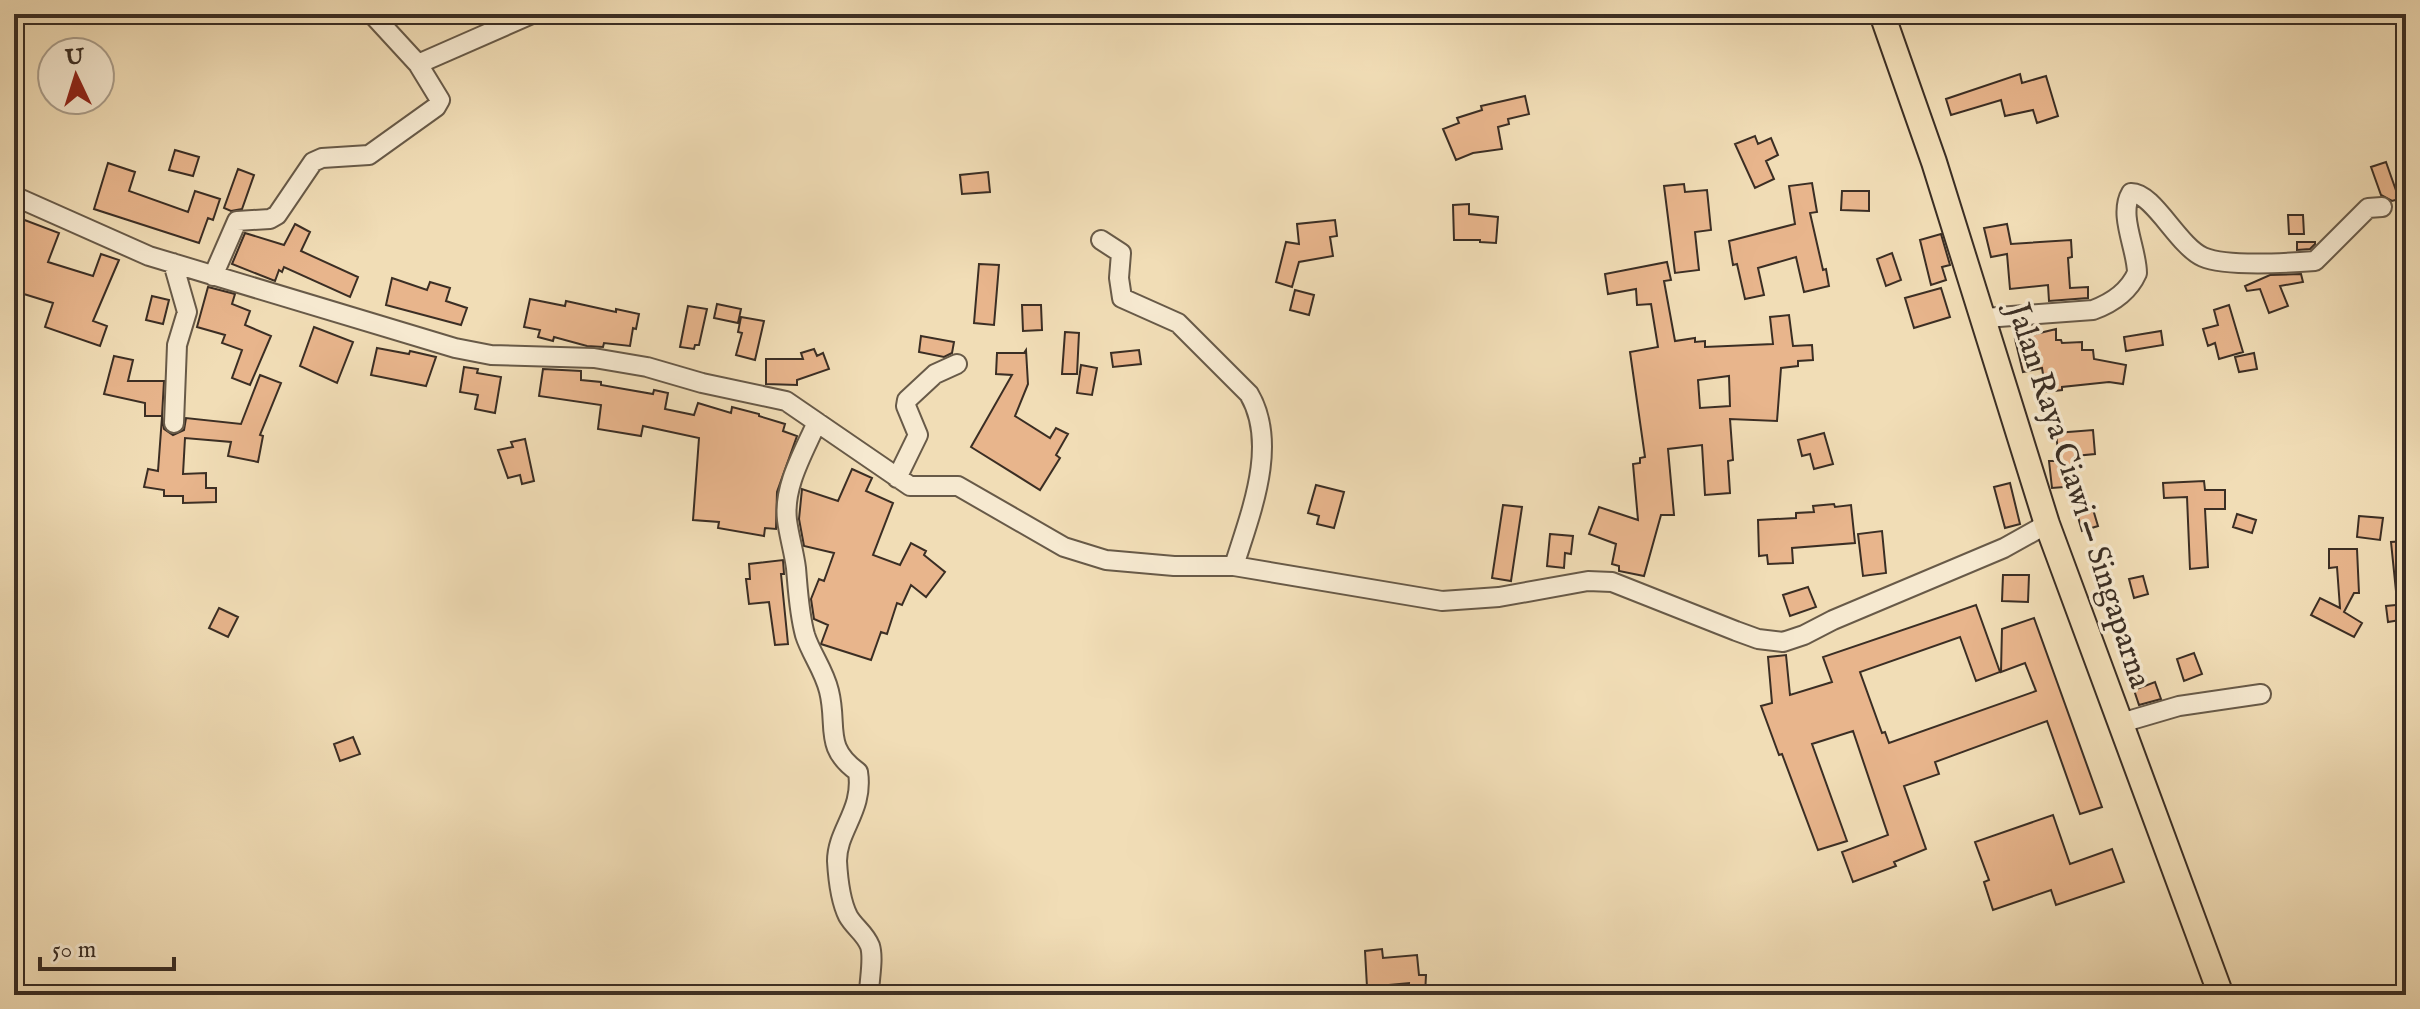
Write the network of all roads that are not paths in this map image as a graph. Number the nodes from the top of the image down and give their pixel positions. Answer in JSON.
{"nodes":[{"id":1,"x":372,"y":14,"type":"edge"},
{"id":2,"x":532,"y":14,"type":"edge"},
{"id":3,"x":1882,"y":14,"type":"edge"},
{"id":4,"x":418,"y":64,"type":"junction"},
{"id":5,"x":14,"y":196,"type":"edge"},
{"id":6,"x":2382,"y":207,"type":"dead end"},
{"id":7,"x":1101,"y":240,"type":"dead end"},
{"id":8,"x":173,"y":263,"type":"junction"},
{"id":9,"x":213,"y":276,"type":"junction"},
{"id":10,"x":1985,"y":318,"type":"junction"},
{"id":11,"x":957,"y":364,"type":"dead end"},
{"id":12,"x":817,"y":422,"type":"junction"},
{"id":13,"x":174,"y":423,"type":"dead end"},
{"id":14,"x":897,"y":478,"type":"junction"},
{"id":15,"x":2047,"y":524,"type":"junction"},
{"id":16,"x":1234,"y":566,"type":"junction"},
{"id":17,"x":2261,"y":694,"type":"dead end"},
{"id":18,"x":2121,"y":723,"type":"junction"},
{"id":19,"x":869,"y":995,"type":"edge"},
{"id":20,"x":2221,"y":995,"type":"edge"}],
"edges":[{"from":1,"to":4,"type":"street"},
{"from":2,"to":4,"type":"street"},
{"from":3,"to":10,"type":"main road","name":"Jalan Raya Ciawi — Singaparna"},
{"from":4,"to":9,"type":"street"},
{"from":5,"to":8,"type":"street"},
{"from":6,"to":10,"type":"street"},
{"from":7,"to":16,"type":"street"},
{"from":8,"to":9,"type":"street"},
{"from":8,"to":13,"type":"street"},
{"from":9,"to":12,"type":"street"},
{"from":10,"to":15,"type":"main road","name":"Jalan Raya Ciawi — Singaparna"},
{"from":11,"to":14,"type":"street"},
{"from":12,"to":14,"type":"street"},
{"from":12,"to":19,"type":"street"},
{"from":14,"to":16,"type":"street"},
{"from":15,"to":16,"type":"street"},
{"from":15,"to":18,"type":"main road","name":"Jalan Raya Ciawi — Singaparna"},
{"from":17,"to":18,"type":"street"},
{"from":18,"to":20,"type":"main road","name":"Jalan Raya Ciawi — Singaparna"}]}
